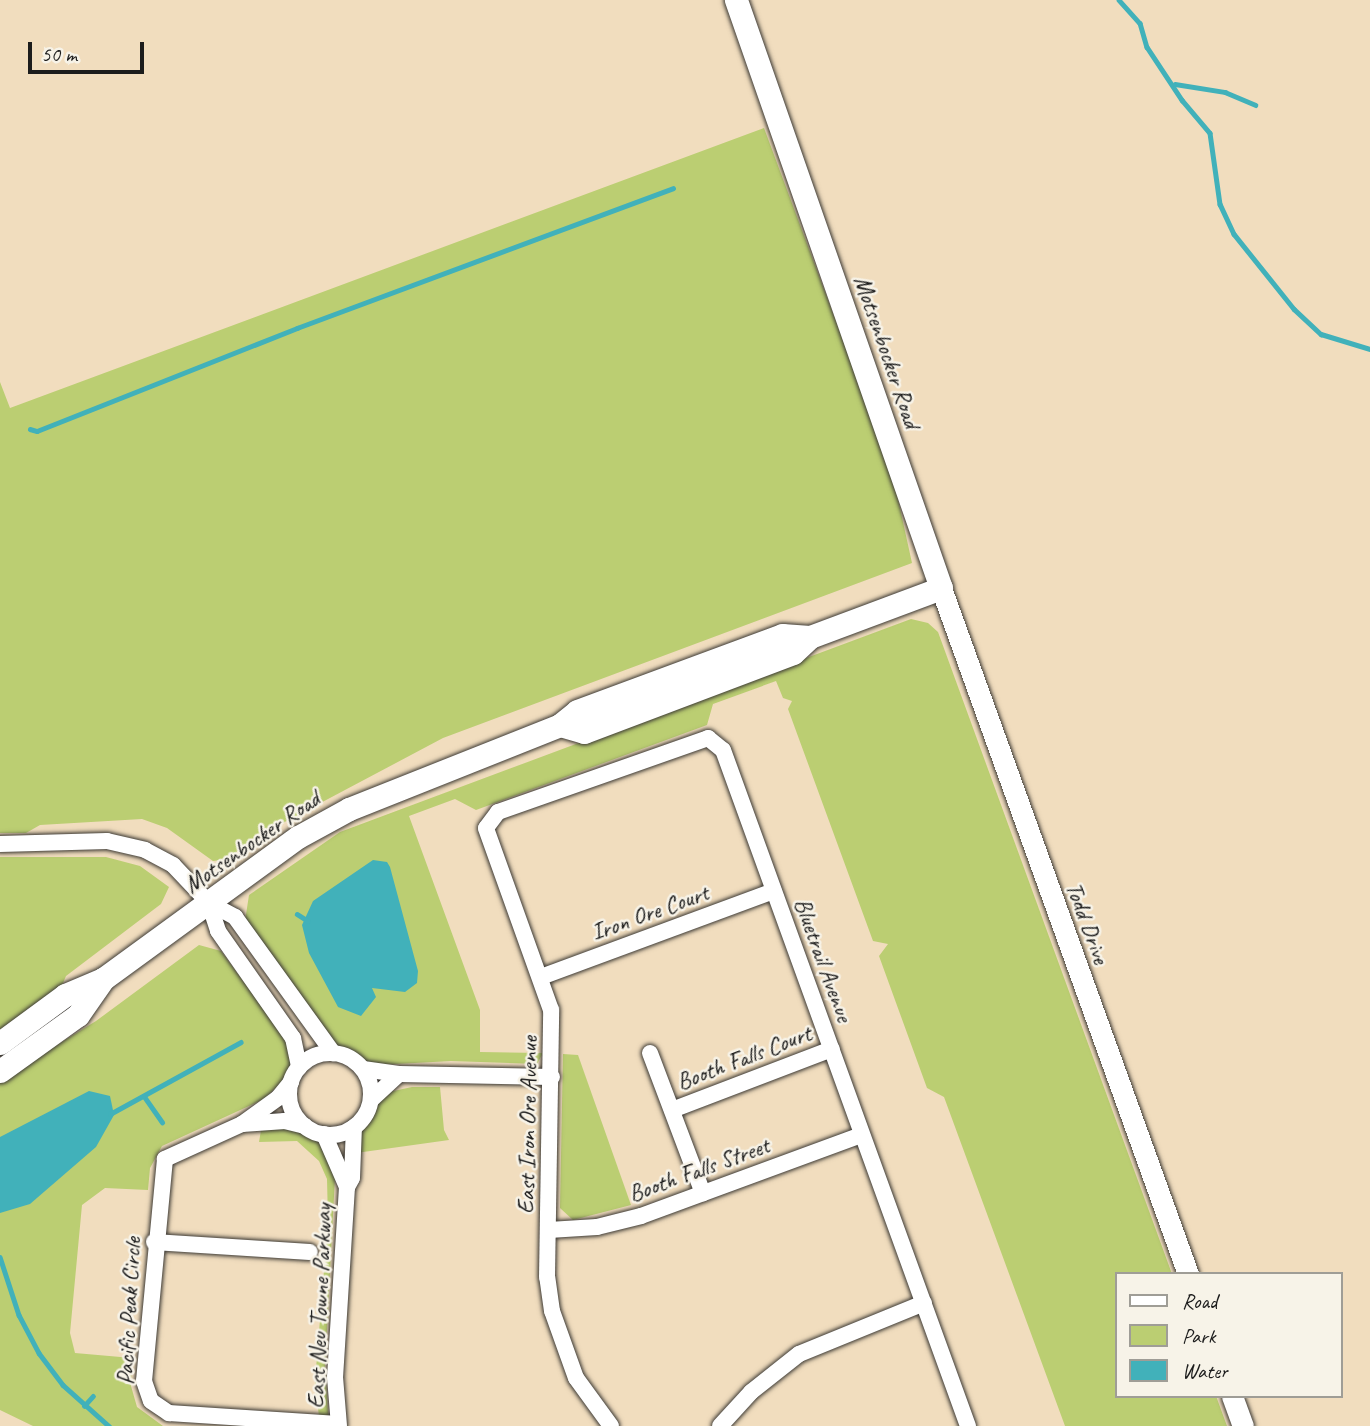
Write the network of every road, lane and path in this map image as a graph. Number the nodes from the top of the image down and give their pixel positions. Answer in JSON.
{"nodes":[{"id":1,"x":736,"y":0,"type":"edge"},
{"id":2,"x":942,"y":588,"type":"junction"},
{"id":3,"x":488,"y":820,"type":"joint"},
{"id":4,"x":0,"y":844,"type":"edge"},
{"id":5,"x":774,"y":891,"type":"junction"},
{"id":6,"x":209,"y":903,"type":"junction"},
{"id":7,"x":541,"y":977,"type":"junction"},
{"id":8,"x":103,"y":979,"type":"junction"},
{"id":9,"x":0,"y":1043,"type":"edge"},
{"id":10,"x":832,"y":1049,"type":"junction"},
{"id":11,"x":333,"y":1053,"type":"junction"},
{"id":12,"x":650,"y":1053,"type":"dead end"},
{"id":13,"x":299,"y":1067,"type":"junction"},
{"id":14,"x":363,"y":1069,"type":"junction"},
{"id":15,"x":0,"y":1071,"type":"edge"},
{"id":16,"x":399,"y":1074,"type":"junction"},
{"id":17,"x":552,"y":1077,"type":"junction"},
{"id":18,"x":291,"y":1082,"type":"junction"},
{"id":19,"x":370,"y":1100,"type":"junction"},
{"id":20,"x":672,"y":1110,"type":"junction"},
{"id":21,"x":242,"y":1124,"type":"junction"},
{"id":22,"x":305,"y":1126,"type":"junction"},
{"id":23,"x":354,"y":1127,"type":"junction"},
{"id":24,"x":324,"y":1134,"type":"junction"},
{"id":25,"x":861,"y":1135,"type":"junction"},
{"id":26,"x":348,"y":1187,"type":"junction"},
{"id":27,"x":703,"y":1193,"type":"junction"},
{"id":28,"x":549,"y":1230,"type":"junction"},
{"id":29,"x":155,"y":1242,"type":"junction"},
{"id":30,"x":310,"y":1252,"type":"dead end"},
{"id":31,"x":1187,"y":1272,"type":"edge"},
{"id":32,"x":923,"y":1303,"type":"junction"},
{"id":33,"x":1233,"y":1398,"type":"edge"},
{"id":34,"x":339,"y":1425,"type":"edge"},
{"id":35,"x":611,"y":1426,"type":"edge"},
{"id":36,"x":720,"y":1426,"type":"edge"},
{"id":37,"x":968,"y":1426,"type":"edge"},
{"id":38,"x":1243,"y":1426,"type":"edge"}],
"edges":[{"from":1,"to":2,"type":"main road","name":"Motsenbocker Road"},
{"from":2,"to":6,"type":"main road","name":"Motsenbocker Road"},
{"from":2,"to":31,"type":"street","name":"Todd Drive"},
{"from":3,"to":5,"type":"street","name":"Bluetrail Avenue"},
{"from":3,"to":7,"type":"street","name":"East Iron Ore Avenue"},
{"from":4,"to":6,"type":"street"},
{"from":5,"to":7,"type":"street","name":"Iron Ore Court"},
{"from":5,"to":10,"type":"street","name":"Bluetrail Avenue"},
{"from":6,"to":8,"type":"main road","name":"Motsenbocker Road"},
{"from":6,"to":11,"type":"street"},
{"from":6,"to":13,"type":"street"},
{"from":7,"to":17,"type":"street","name":"East Iron Ore Avenue"},
{"from":8,"to":9,"type":"main road","name":"Motsenbocker Road"},
{"from":8,"to":15,"type":"main road","name":"Motsenbocker Road"},
{"from":10,"to":20,"type":"street","name":"Booth Falls Court"},
{"from":10,"to":25,"type":"street","name":"Bluetrail Avenue"},
{"from":11,"to":13,"type":"street"},
{"from":11,"to":14,"type":"street"},
{"from":12,"to":20,"type":"street"},
{"from":13,"to":18,"type":"street"},
{"from":14,"to":16,"type":"street"},
{"from":14,"to":19,"type":"street"},
{"from":16,"to":17,"type":"street"},
{"from":16,"to":19,"type":"street"},
{"from":17,"to":28,"type":"street","name":"East Iron Ore Avenue"},
{"from":18,"to":21,"type":"street","name":"Pacific Peak Circle"},
{"from":18,"to":22,"type":"street"},
{"from":19,"to":23,"type":"street"},
{"from":20,"to":27,"type":"street"},
{"from":21,"to":22,"type":"street","name":"Pacific Peak Circle"},
{"from":21,"to":29,"type":"street","name":"Pacific Peak Circle"},
{"from":22,"to":24,"type":"street"},
{"from":23,"to":24,"type":"street"},
{"from":23,"to":26,"type":"street","name":"East Neu Towne Parkway"},
{"from":24,"to":26,"type":"street","name":"East Neu Towne Parkway"},
{"from":25,"to":27,"type":"street","name":"Booth Falls Street"},
{"from":25,"to":32,"type":"street","name":"Bluetrail Avenue"},
{"from":26,"to":34,"type":"street","name":"East Neu Towne Parkway"},
{"from":27,"to":28,"type":"street","name":"Booth Falls Street"},
{"from":28,"to":35,"type":"street","name":"East Iron Ore Avenue"},
{"from":29,"to":30,"type":"street"},
{"from":29,"to":34,"type":"street","name":"Pacific Peak Circle"},
{"from":32,"to":36,"type":"street"},
{"from":32,"to":37,"type":"street","name":"Bluetrail Avenue"},
{"from":33,"to":38,"type":"street"}]}
